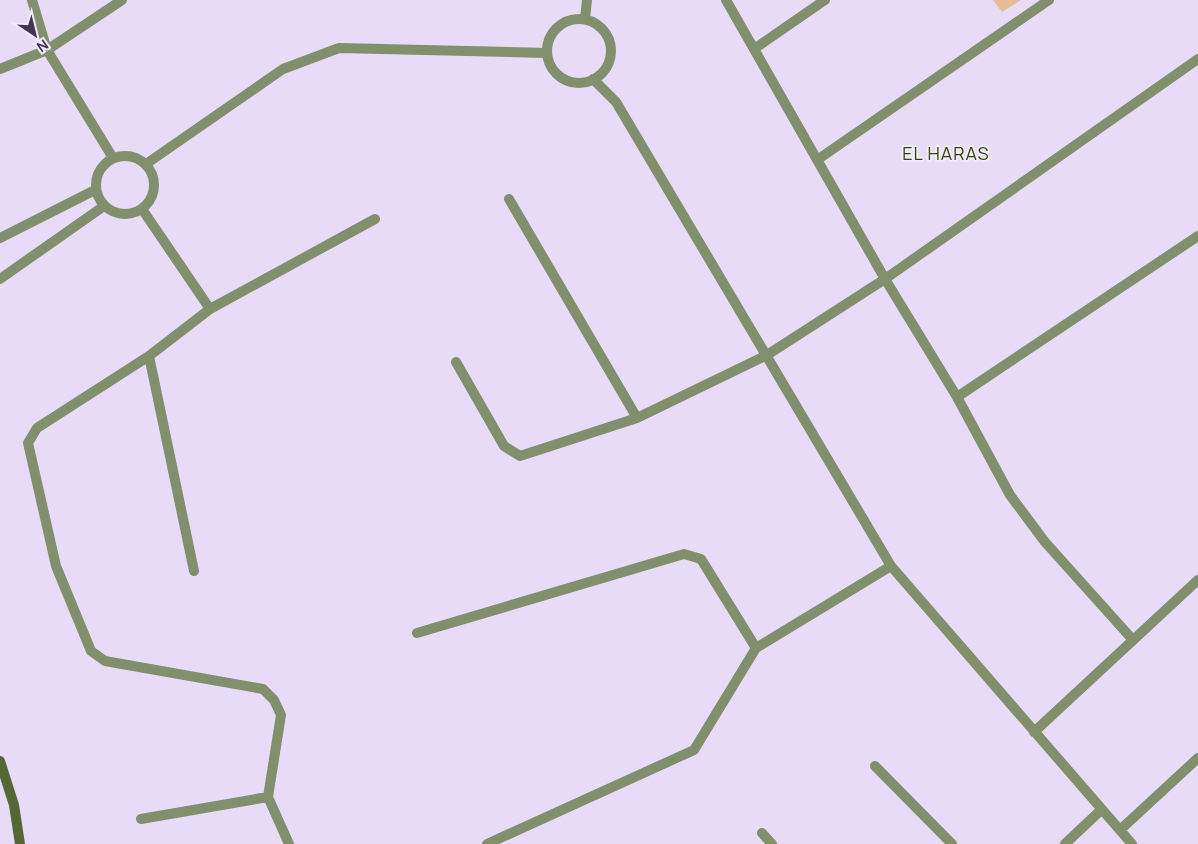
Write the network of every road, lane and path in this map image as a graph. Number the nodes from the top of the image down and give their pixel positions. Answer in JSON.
{"nodes":[{"id":1,"x":32,"y":0,"type":"edge"},
{"id":2,"x":122,"y":0,"type":"edge"},
{"id":3,"x":586,"y":0,"type":"edge"},
{"id":4,"x":726,"y":0,"type":"edge"},
{"id":5,"x":825,"y":0,"type":"edge"},
{"id":6,"x":1049,"y":0,"type":"edge"},
{"id":7,"x":584,"y":19,"type":"junction"},
{"id":8,"x":754,"y":49,"type":"junction"},
{"id":9,"x":47,"y":50,"type":"junction"},
{"id":10,"x":547,"y":53,"type":"junction"},
{"id":11,"x":1198,"y":59,"type":"edge"},
{"id":12,"x":0,"y":69,"type":"edge"},
{"id":13,"x":593,"y":79,"type":"junction"},
{"id":14,"x":113,"y":158,"type":"junction"},
{"id":15,"x":817,"y":160,"type":"junction"},
{"id":16,"x":146,"y":164,"type":"junction"},
{"id":17,"x":95,"y":190,"type":"junction"},
{"id":18,"x":509,"y":199,"type":"dead end"},
{"id":19,"x":104,"y":206,"type":"junction"},
{"id":20,"x":142,"y":209,"type":"junction"},
{"id":21,"x":375,"y":219,"type":"dead end"},
{"id":22,"x":1198,"y":236,"type":"edge"},
{"id":23,"x":0,"y":238,"type":"edge"},
{"id":24,"x":885,"y":278,"type":"junction"},
{"id":25,"x":0,"y":279,"type":"edge"},
{"id":26,"x":210,"y":308,"type":"junction"},
{"id":27,"x":767,"y":355,"type":"junction"},
{"id":28,"x":148,"y":356,"type":"junction"},
{"id":29,"x":456,"y":362,"type":"dead end"},
{"id":30,"x":957,"y":398,"type":"junction"},
{"id":31,"x":637,"y":418,"type":"junction"},
{"id":32,"x":891,"y":566,"type":"junction"},
{"id":33,"x":194,"y":571,"type":"dead end"},
{"id":34,"x":1198,"y":580,"type":"edge"},
{"id":35,"x":417,"y":633,"type":"dead end"},
{"id":36,"x":1133,"y":640,"type":"junction"},
{"id":37,"x":756,"y":648,"type":"junction"},
{"id":38,"x":1034,"y":732,"type":"junction"},
{"id":39,"x":1198,"y":758,"type":"edge"},
{"id":40,"x":0,"y":761,"type":"edge"},
{"id":41,"x":875,"y":766,"type":"dead end"},
{"id":42,"x":268,"y":797,"type":"junction"},
{"id":43,"x":1101,"y":810,"type":"junction"},
{"id":44,"x":141,"y":819,"type":"dead end"},
{"id":45,"x":1120,"y":830,"type":"junction"},
{"id":46,"x":762,"y":834,"type":"dead end"},
{"id":47,"x":20,"y":844,"type":"edge"},
{"id":48,"x":289,"y":844,"type":"edge"},
{"id":49,"x":486,"y":844,"type":"edge"},
{"id":50,"x":772,"y":844,"type":"edge"},
{"id":51,"x":952,"y":844,"type":"edge"},
{"id":52,"x":1065,"y":844,"type":"edge"},
{"id":53,"x":1132,"y":844,"type":"edge"}],
"edges":[{"from":1,"to":9,"type":"street"},
{"from":2,"to":9,"type":"street"},
{"from":3,"to":7,"type":"street"},
{"from":4,"to":8,"type":"street"},
{"from":5,"to":8,"type":"street"},
{"from":6,"to":15,"type":"street"},
{"from":7,"to":10,"type":"street"},
{"from":7,"to":13,"type":"street"},
{"from":8,"to":15,"type":"street"},
{"from":9,"to":12,"type":"street"},
{"from":9,"to":14,"type":"street"},
{"from":10,"to":13,"type":"street"},
{"from":10,"to":16,"type":"street"},
{"from":11,"to":24,"type":"street"},
{"from":13,"to":27,"type":"street"},
{"from":14,"to":16,"type":"street"},
{"from":14,"to":17,"type":"street"},
{"from":15,"to":24,"type":"street"},
{"from":16,"to":20,"type":"street"},
{"from":17,"to":19,"type":"street"},
{"from":17,"to":23,"type":"street"},
{"from":18,"to":31,"type":"street"},
{"from":19,"to":20,"type":"street"},
{"from":19,"to":25,"type":"street"},
{"from":20,"to":26,"type":"street"},
{"from":21,"to":26,"type":"street"},
{"from":22,"to":30,"type":"street"},
{"from":24,"to":27,"type":"street"},
{"from":24,"to":30,"type":"street"},
{"from":26,"to":28,"type":"street"},
{"from":27,"to":31,"type":"street"},
{"from":27,"to":32,"type":"street"},
{"from":28,"to":33,"type":"street"},
{"from":28,"to":42,"type":"street"},
{"from":29,"to":31,"type":"street"},
{"from":30,"to":36,"type":"street"},
{"from":32,"to":37,"type":"street"},
{"from":32,"to":38,"type":"street"},
{"from":34,"to":36,"type":"street"},
{"from":35,"to":37,"type":"street"},
{"from":36,"to":38,"type":"street"},
{"from":37,"to":49,"type":"street"},
{"from":38,"to":43,"type":"street"},
{"from":39,"to":45,"type":"street"},
{"from":40,"to":47,"type":"street"},
{"from":41,"to":51,"type":"street"},
{"from":42,"to":44,"type":"street"},
{"from":42,"to":48,"type":"street"},
{"from":43,"to":45,"type":"street"},
{"from":43,"to":52,"type":"street"},
{"from":45,"to":53,"type":"street"},
{"from":46,"to":50,"type":"street"}]}
